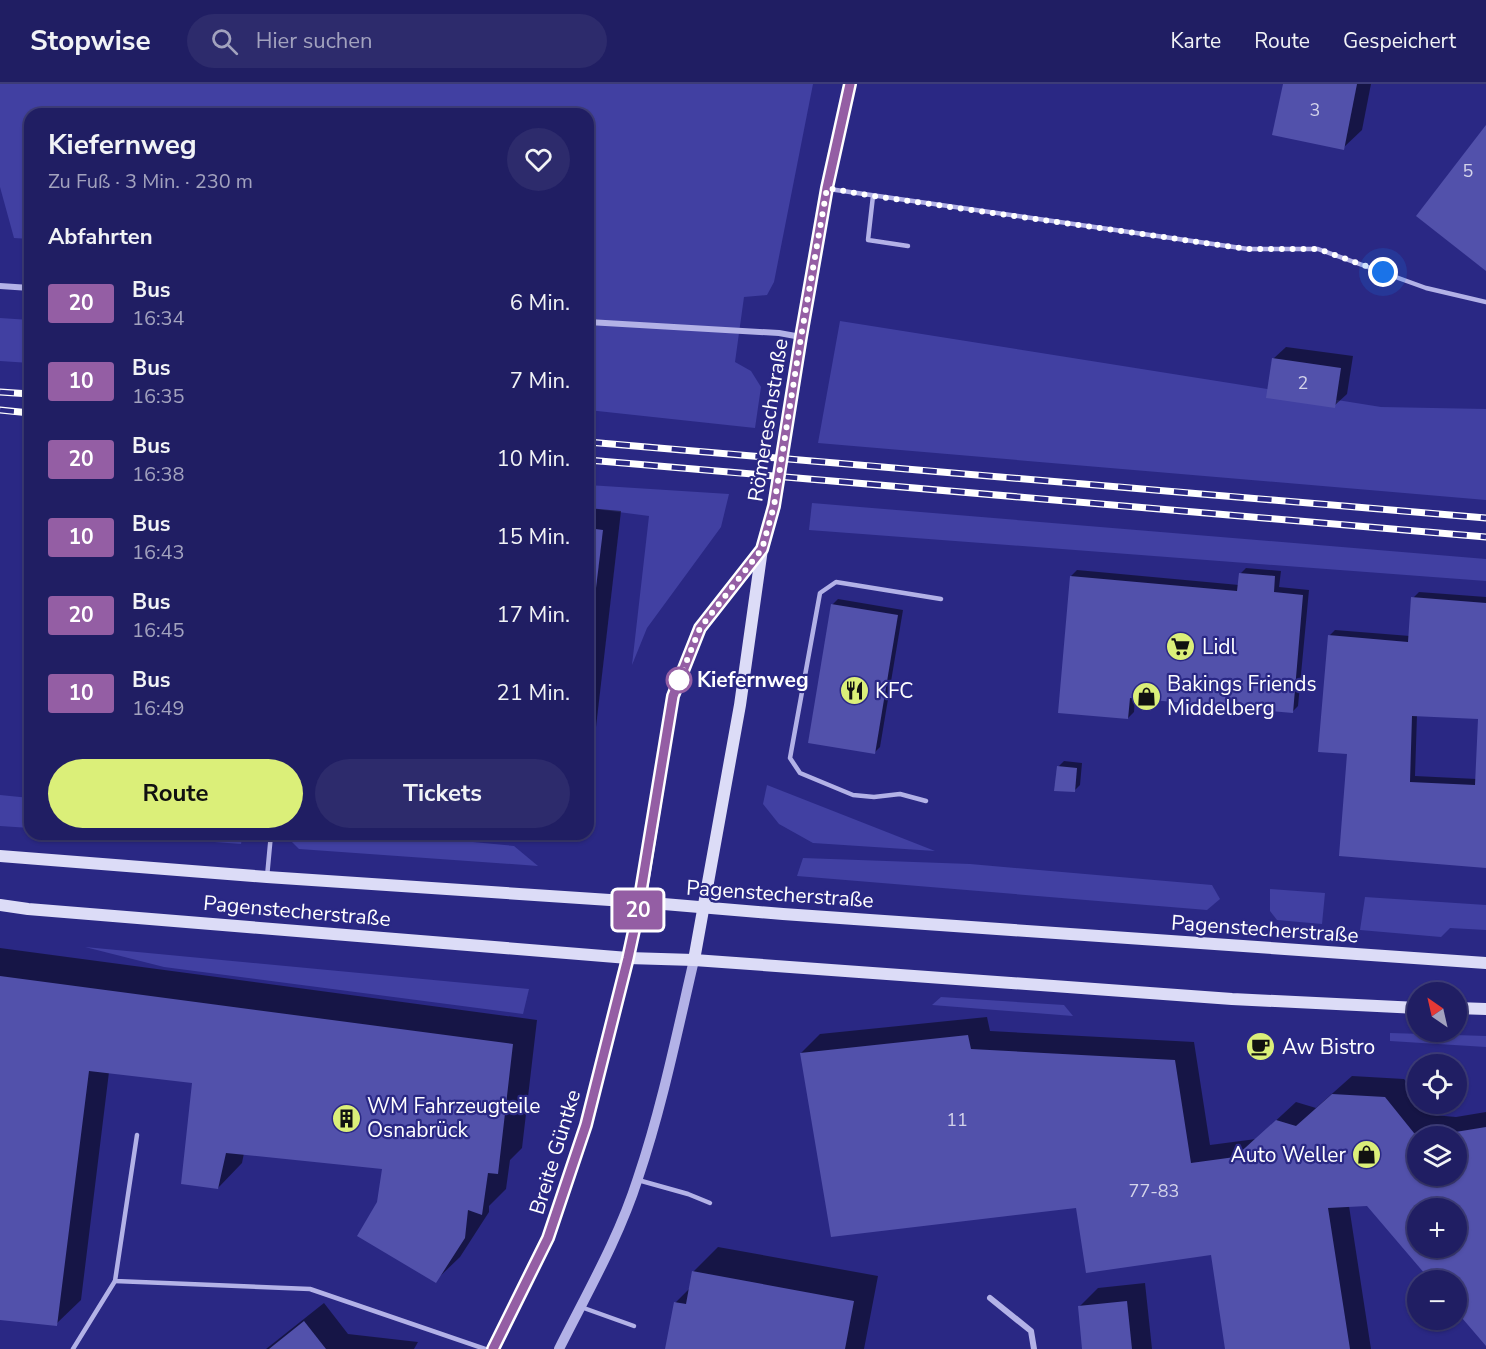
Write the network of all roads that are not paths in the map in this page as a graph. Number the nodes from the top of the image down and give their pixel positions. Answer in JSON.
{"nodes":[{"id":1,"x":850,"y":84,"type":"edge"},
{"id":2,"x":827,"y":188,"type":"junction"},
{"id":3,"x":873,"y":196,"type":"junction"},
{"id":4,"x":908,"y":246,"type":"dead end"},
{"id":5,"x":0,"y":286,"type":"edge"},
{"id":6,"x":24,"y":288,"type":"edge"},
{"id":7,"x":1486,"y":302,"type":"edge"},
{"id":8,"x":594,"y":322,"type":"edge"},
{"id":9,"x":801,"y":337,"type":"junction"},
{"id":10,"x":762,"y":549,"type":"junction"},
{"id":11,"x":942,"y":599,"type":"dead end"},
{"id":12,"x":926,"y":801,"type":"dead end"},
{"id":13,"x":270,"y":840,"type":"edge"},
{"id":14,"x":0,"y":856,"type":"edge"},
{"id":15,"x":267,"y":877,"type":"junction"},
{"id":16,"x":640,"y":902,"type":"junction"},
{"id":17,"x":0,"y":905,"type":"edge"},
{"id":18,"x":703,"y":908,"type":"junction"},
{"id":19,"x":628,"y":958,"type":"junction"},
{"id":20,"x":694,"y":960,"type":"junction"},
{"id":21,"x":1486,"y":963,"type":"edge"},
{"id":22,"x":1407,"y":1007,"type":"edge"},
{"id":23,"x":1467,"y":1008,"type":"edge"},
{"id":24,"x":1486,"y":1009,"type":"edge"},
{"id":25,"x":137,"y":1135,"type":"dead end"},
{"id":26,"x":638,"y":1180,"type":"junction"},
{"id":27,"x":710,"y":1203,"type":"dead end"},
{"id":28,"x":115,"y":1281,"type":"junction"},
{"id":29,"x":990,"y":1298,"type":"dead end"},
{"id":30,"x":581,"y":1307,"type":"junction"},
{"id":31,"x":634,"y":1326,"type":"dead end"},
{"id":32,"x":73,"y":1349,"type":"edge"},
{"id":33,"x":485,"y":1349,"type":"edge"},
{"id":34,"x":493,"y":1349,"type":"edge"},
{"id":35,"x":559,"y":1349,"type":"edge"},
{"id":36,"x":1034,"y":1349,"type":"edge"}],
"edges":[{"from":1,"to":2,"type":"main road","name":"Römereschstraße"},
{"from":2,"to":3,"type":"lane"},
{"from":2,"to":9,"type":"main road","name":"Römereschstraße"},
{"from":3,"to":4,"type":"lane"},
{"from":3,"to":7,"type":"lane"},
{"from":5,"to":6,"type":"street"},
{"from":8,"to":9,"type":"street"},
{"from":9,"to":10,"type":"main road","name":"Römereschstraße"},
{"from":10,"to":16,"type":"main road","name":"Römereschstraße"},
{"from":10,"to":18,"type":"main road","name":"Römereschstraße"},
{"from":11,"to":12,"type":"lane"},
{"from":13,"to":15,"type":"lane"},
{"from":14,"to":15,"type":"main road","name":"Pagenstecherstraße"},
{"from":15,"to":16,"type":"main road","name":"Pagenstecherstraße"},
{"from":16,"to":18,"type":"main road","name":"Pagenstecherstraße"},
{"from":16,"to":19,"type":"main road","name":"Römereschstraße"},
{"from":17,"to":19,"type":"main road","name":"Pagenstecherstraße"},
{"from":18,"to":20,"type":"main road","name":"Römereschstraße"},
{"from":18,"to":21,"type":"main road","name":"Pagenstecherstraße"},
{"from":19,"to":20,"type":"main road","name":"Pagenstecherstraße"},
{"from":19,"to":34,"type":"street","name":"Breite Güntke"},
{"from":20,"to":22,"type":"main road","name":"Pagenstecherstraße"},
{"from":20,"to":26,"type":"street"},
{"from":23,"to":24,"type":"main road"},
{"from":25,"to":28,"type":"lane"},
{"from":26,"to":27,"type":"lane"},
{"from":26,"to":30,"type":"street"},
{"from":28,"to":32,"type":"lane"},
{"from":28,"to":33,"type":"lane"},
{"from":29,"to":36,"type":"street"},
{"from":30,"to":31,"type":"lane"},
{"from":30,"to":35,"type":"street"}]}
